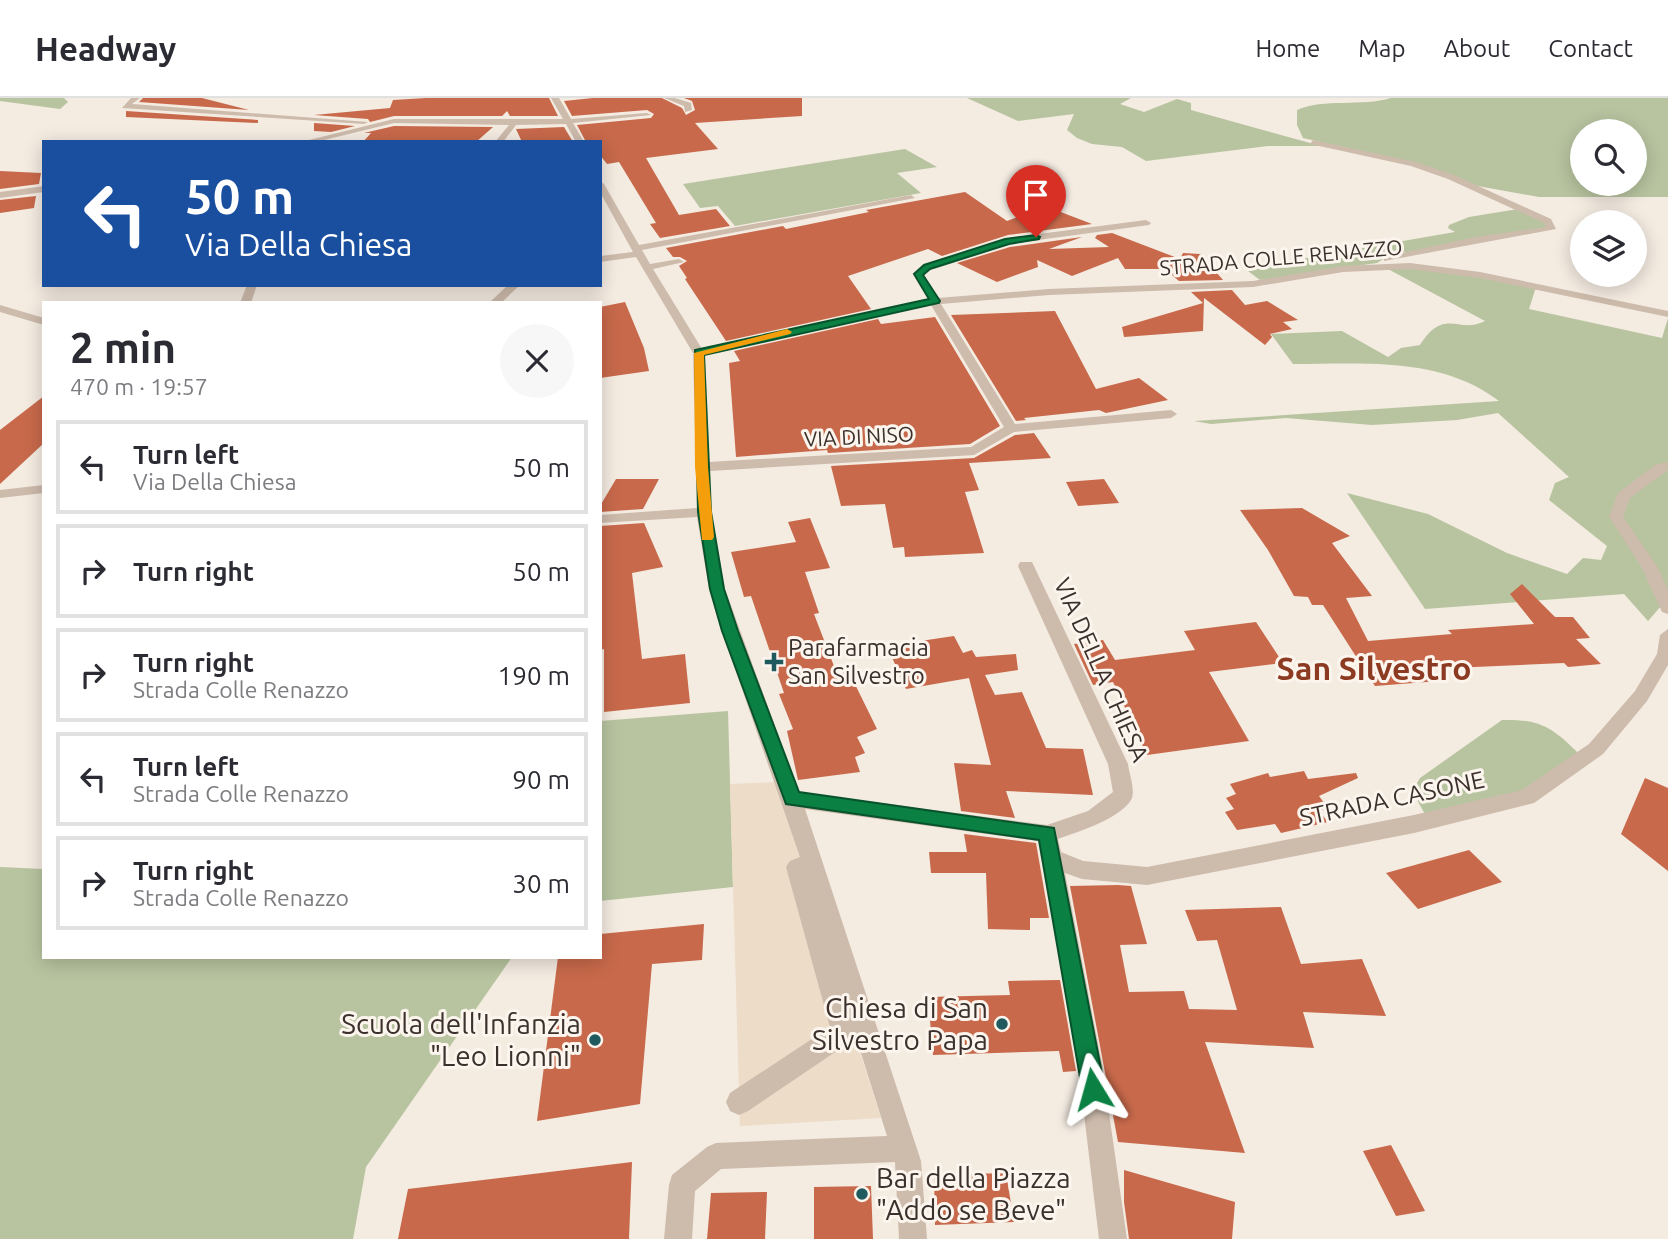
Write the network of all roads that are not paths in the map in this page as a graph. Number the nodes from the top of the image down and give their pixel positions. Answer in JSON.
{"nodes":[{"id":1,"x":136,"y":98,"type":"edge"},
{"id":2,"x":555,"y":98,"type":"edge"},
{"id":3,"x":668,"y":98,"type":"edge"},
{"id":4,"x":192,"y":100,"type":"dead end"},
{"id":5,"x":171,"y":110,"type":"junction"},
{"id":6,"x":688,"y":110,"type":"dead end"},
{"id":7,"x":648,"y":115,"type":"dead end"},
{"id":8,"x":514,"y":122,"type":"junction"},
{"id":9,"x":570,"y":122,"type":"junction"},
{"id":10,"x":385,"y":123,"type":"junction"},
{"id":11,"x":313,"y":140,"type":"edge"},
{"id":12,"x":500,"y":140,"type":"edge"},
{"id":13,"x":579,"y":140,"type":"edge"},
{"id":14,"x":1313,"y":142,"type":"dead end"},
{"id":15,"x":602,"y":188,"type":"edge"},
{"id":16,"x":42,"y":189,"type":"edge"},
{"id":17,"x":0,"y":195,"type":"edge"},
{"id":18,"x":911,"y":198,"type":"dead end"},
{"id":19,"x":1146,"y":223,"type":"dead end"},
{"id":20,"x":641,"y":257,"type":"junction"},
{"id":21,"x":602,"y":259,"type":"edge"},
{"id":22,"x":679,"y":262,"type":"dead end"},
{"id":23,"x":1380,"y":266,"type":"junction"},
{"id":24,"x":512,"y":287,"type":"edge"},
{"id":25,"x":497,"y":301,"type":"edge"},
{"id":26,"x":935,"y":301,"type":"junction"},
{"id":27,"x":0,"y":308,"type":"edge"},
{"id":28,"x":18,"y":314,"type":"junction"},
{"id":29,"x":1668,"y":314,"type":"edge"},
{"id":30,"x":0,"y":320,"type":"edge"},
{"id":31,"x":42,"y":321,"type":"edge"},
{"id":32,"x":699,"y":353,"type":"junction"},
{"id":33,"x":1171,"y":414,"type":"dead end"},
{"id":34,"x":1011,"y":428,"type":"junction"},
{"id":35,"x":1668,"y":466,"type":"edge"},
{"id":36,"x":702,"y":467,"type":"junction"},
{"id":37,"x":42,"y":489,"type":"edge"},
{"id":38,"x":0,"y":494,"type":"edge"},
{"id":39,"x":704,"y":512,"type":"junction"},
{"id":40,"x":602,"y":519,"type":"edge"},
{"id":41,"x":1026,"y":566,"type":"dead end"},
{"id":42,"x":1668,"y":608,"type":"edge"},
{"id":43,"x":1668,"y":635,"type":"edge"},
{"id":44,"x":792,"y":799,"type":"junction"},
{"id":45,"x":1047,"y":834,"type":"junction"},
{"id":46,"x":1052,"y":858,"type":"junction"},
{"id":47,"x":803,"y":864,"type":"dead end"},
{"id":48,"x":739,"y":1102,"type":"dead end"},
{"id":49,"x":904,"y":1149,"type":"junction"},
{"id":50,"x":678,"y":1239,"type":"edge"},
{"id":51,"x":914,"y":1239,"type":"edge"},
{"id":52,"x":1113,"y":1239,"type":"edge"}],
"edges":[{"from":1,"to":5,"type":"street"},
{"from":2,"to":9,"type":"street"},
{"from":3,"to":6,"type":"street"},
{"from":4,"to":5,"type":"street"},
{"from":5,"to":10,"type":"street"},
{"from":7,"to":9,"type":"street"},
{"from":8,"to":9,"type":"street"},
{"from":8,"to":10,"type":"street"},
{"from":8,"to":12,"type":"street"},
{"from":9,"to":13,"type":"street"},
{"from":10,"to":11,"type":"street"},
{"from":14,"to":23,"type":"street"},
{"from":15,"to":20,"type":"street"},
{"from":16,"to":17,"type":"street"},
{"from":18,"to":20,"type":"street"},
{"from":19,"to":26,"type":"street","name":"STRADA COLLE RENAZZO"},
{"from":20,"to":21,"type":"street"},
{"from":20,"to":22,"type":"street"},
{"from":20,"to":32,"type":"street"},
{"from":23,"to":26,"type":"street","name":"STRADA COLLE RENAZZO"},
{"from":23,"to":29,"type":"street","name":"STRADA COLLE RENAZZO"},
{"from":24,"to":25,"type":"street"},
{"from":26,"to":32,"type":"street","name":"STRADA COLLE RENAZZO"},
{"from":26,"to":34,"type":"street"},
{"from":27,"to":28,"type":"street"},
{"from":28,"to":30,"type":"street"},
{"from":28,"to":31,"type":"street"},
{"from":32,"to":36,"type":"street"},
{"from":33,"to":34,"type":"street","name":"VIA DI NISO"},
{"from":34,"to":36,"type":"street","name":"VIA DI NISO"},
{"from":35,"to":42,"type":"street"},
{"from":36,"to":39,"type":"street"},
{"from":37,"to":38,"type":"street"},
{"from":39,"to":40,"type":"street"},
{"from":39,"to":44,"type":"street"},
{"from":41,"to":45,"type":"street","name":"VIA DELLA CHIESA"},
{"from":43,"to":46,"type":"street","name":"STRADA CASONE"},
{"from":44,"to":45,"type":"street","name":"VIA DELLA CHIESA"},
{"from":44,"to":49,"type":"street"},
{"from":45,"to":46,"type":"street"},
{"from":46,"to":52,"type":"street"},
{"from":47,"to":48,"type":"street"},
{"from":49,"to":50,"type":"street"},
{"from":49,"to":51,"type":"street"}]}
